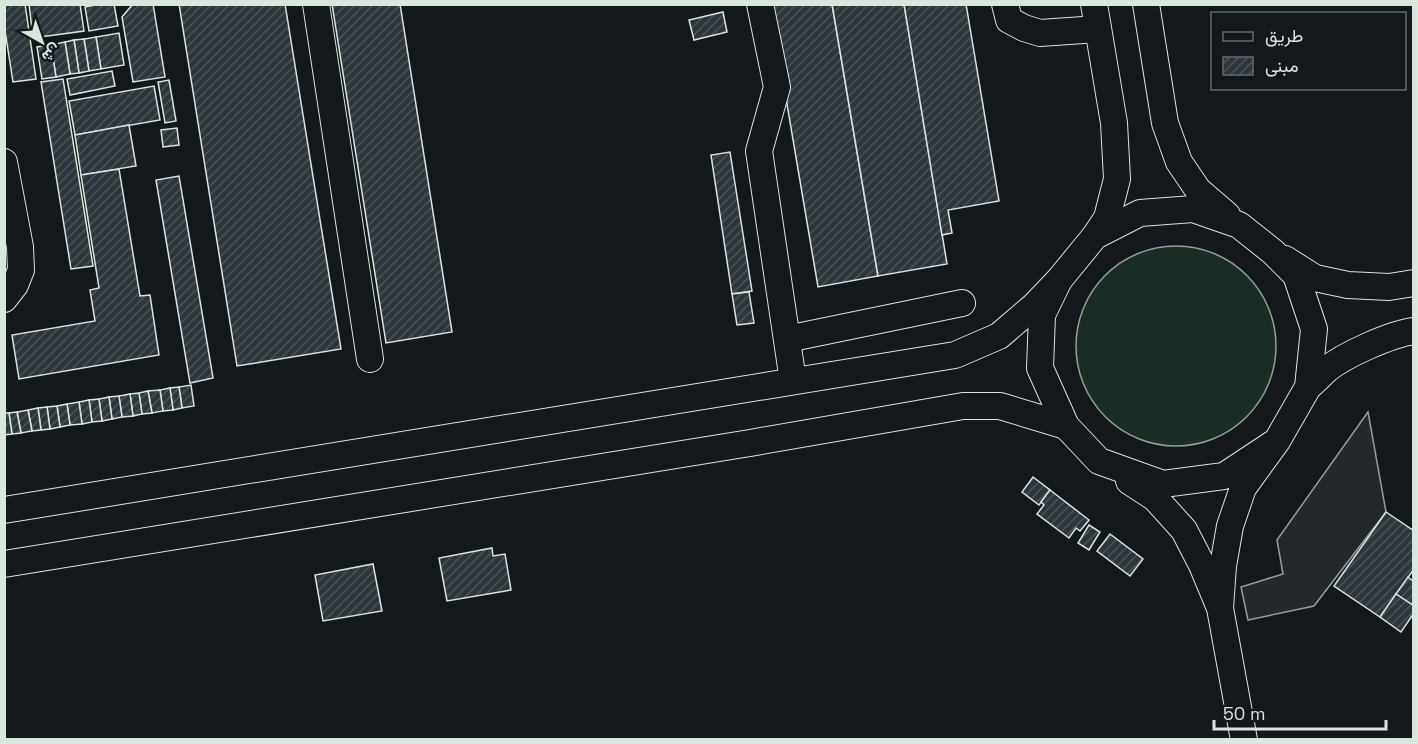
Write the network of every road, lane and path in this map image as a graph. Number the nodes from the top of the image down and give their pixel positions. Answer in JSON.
{"nodes":[{"id":1,"x":316,"y":4,"type":"edge"},
{"id":2,"x":760,"y":4,"type":"edge"},
{"id":3,"x":1005,"y":4,"type":"edge"},
{"id":4,"x":1094,"y":4,"type":"edge"},
{"id":5,"x":1146,"y":4,"type":"edge"},
{"id":6,"x":1098,"y":29,"type":"junction"},
{"id":7,"x":4,"y":162,"type":"edge"},
{"id":8,"x":1239,"y":225,"type":"junction"},
{"id":9,"x":1095,"y":236,"type":"junction"},
{"id":10,"x":1273,"y":252,"type":"junction"},
{"id":11,"x":1059,"y":280,"type":"junction"},
{"id":12,"x":1413,"y":283,"type":"edge"},
{"id":13,"x":4,"y":299,"type":"edge"},
{"id":14,"x":962,"y":303,"type":"dead end"},
{"id":15,"x":1413,"y":331,"type":"edge"},
{"id":16,"x":787,"y":339,"type":"junction"},
{"id":17,"x":370,"y":359,"type":"dead end"},
{"id":18,"x":793,"y":381,"type":"junction"},
{"id":19,"x":1308,"y":387,"type":"junction"},
{"id":20,"x":1066,"y":426,"type":"junction"},
{"id":21,"x":1277,"y":441,"type":"junction"},
{"id":22,"x":1099,"y":461,"type":"junction"},
{"id":23,"x":4,"y":510,"type":"edge"},
{"id":24,"x":4,"y":564,"type":"edge"},
{"id":25,"x":1220,"y":608,"type":"junction"},
{"id":26,"x":1244,"y":740,"type":"edge"}],
"edges":[{"from":1,"to":17,"type":"street"},
{"from":2,"to":16,"type":"street"},
{"from":3,"to":6,"type":"street"},
{"from":4,"to":6,"type":"street"},
{"from":5,"to":8,"type":"street"},
{"from":6,"to":9,"type":"street"},
{"from":7,"to":13,"type":"street"},
{"from":8,"to":9,"type":"street"},
{"from":8,"to":10,"type":"street"},
{"from":9,"to":11,"type":"street"},
{"from":10,"to":12,"type":"street"},
{"from":10,"to":19,"type":"street"},
{"from":11,"to":18,"type":"street"},
{"from":11,"to":20,"type":"street"},
{"from":14,"to":16,"type":"street"},
{"from":15,"to":19,"type":"street"},
{"from":16,"to":18,"type":"street"},
{"from":18,"to":23,"type":"street"},
{"from":19,"to":21,"type":"street"},
{"from":20,"to":22,"type":"street"},
{"from":20,"to":24,"type":"street"},
{"from":21,"to":22,"type":"street"},
{"from":21,"to":25,"type":"street"},
{"from":22,"to":25,"type":"street"},
{"from":25,"to":26,"type":"street"}]}
